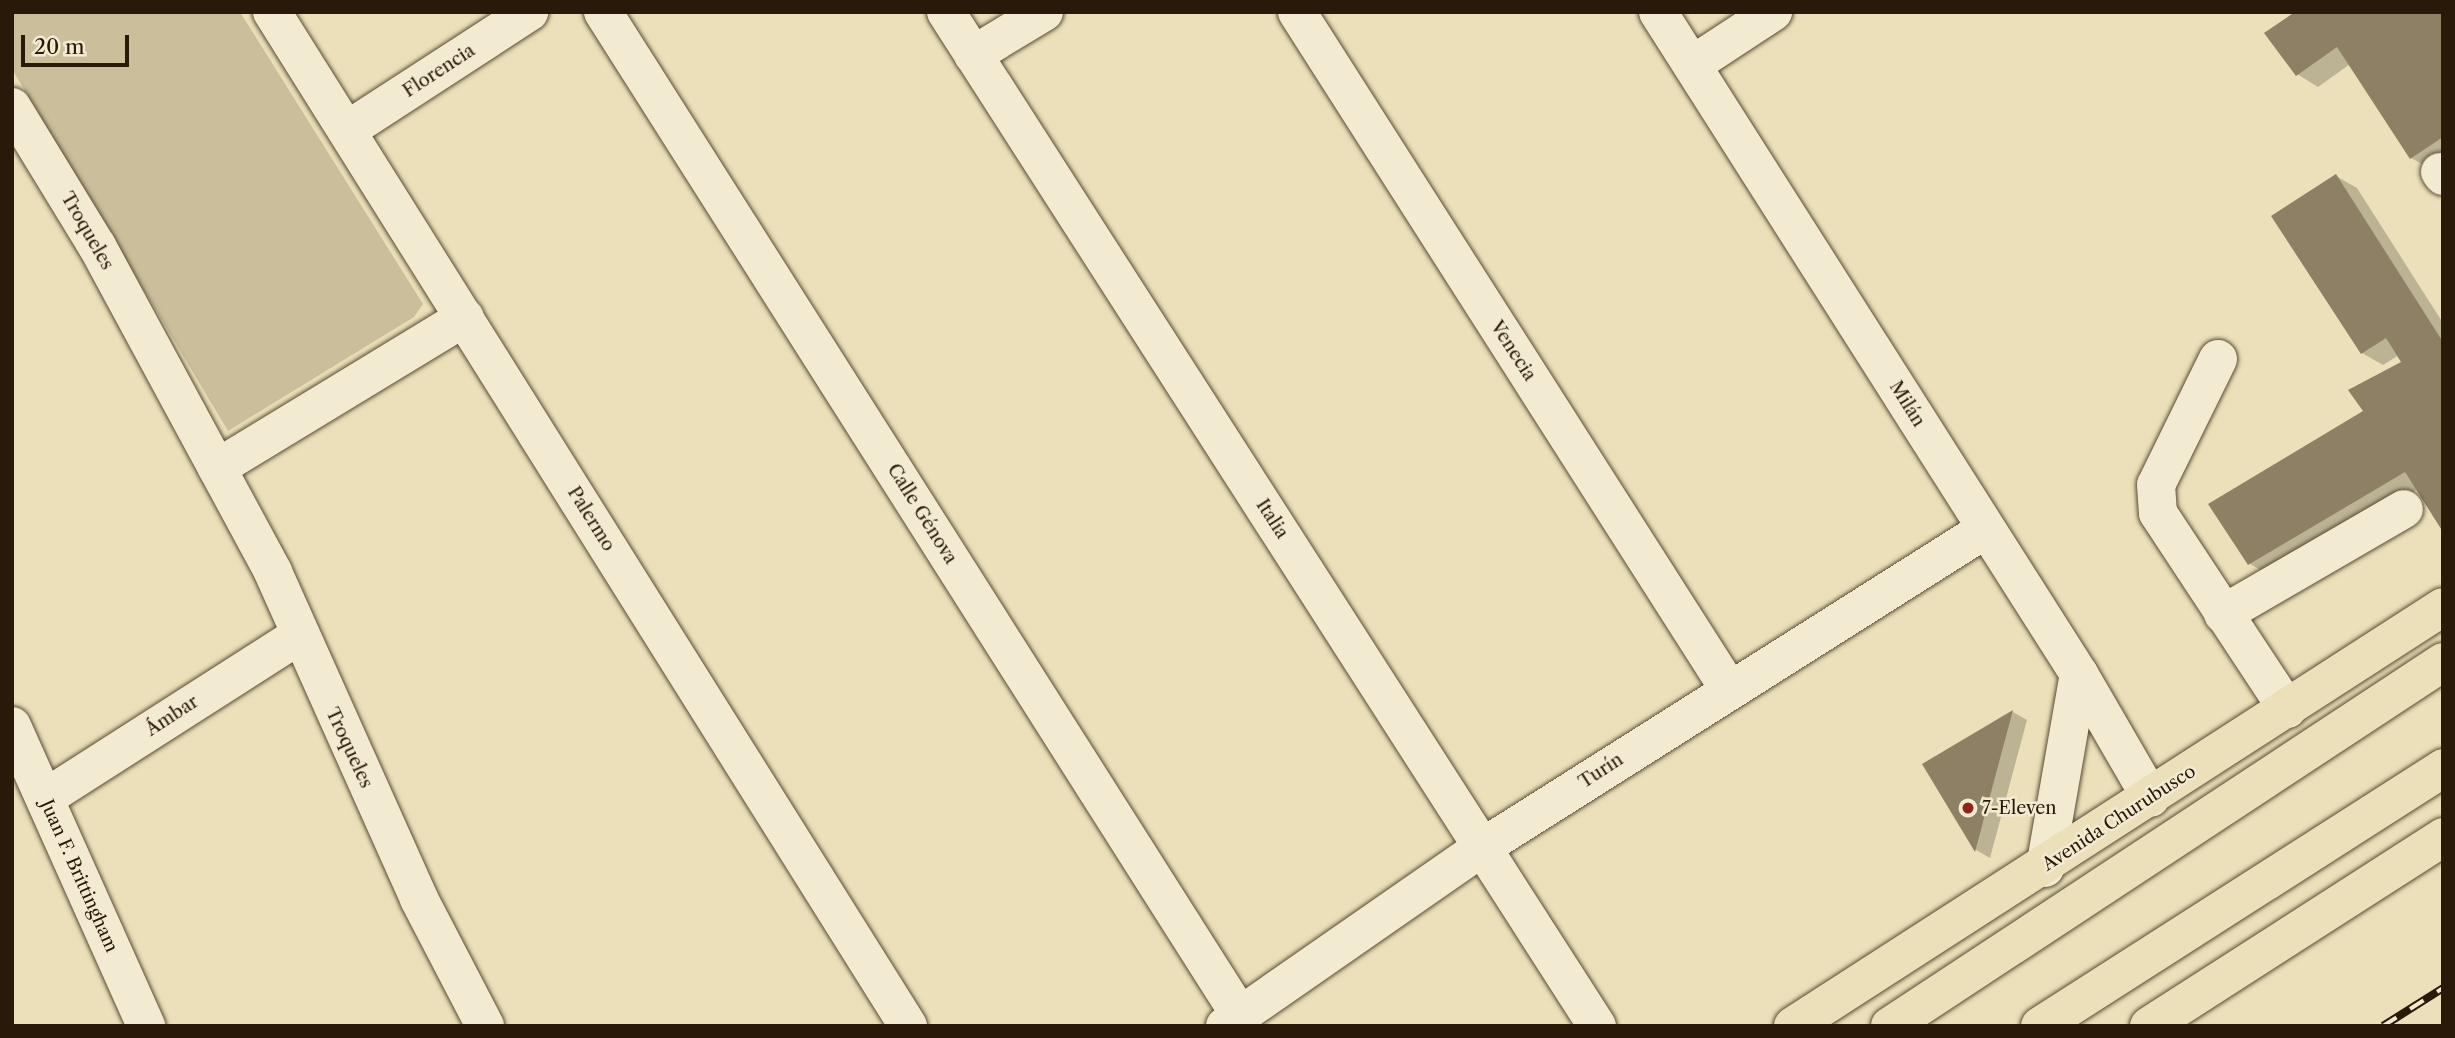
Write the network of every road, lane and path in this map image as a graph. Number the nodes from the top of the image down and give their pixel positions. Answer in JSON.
{"nodes":[{"id":1,"x":272,"y":12,"type":"edge"},
{"id":2,"x":529,"y":12,"type":"edge"},
{"id":3,"x":603,"y":12,"type":"edge"},
{"id":4,"x":946,"y":12,"type":"edge"},
{"id":5,"x":1044,"y":12,"type":"edge"},
{"id":6,"x":1297,"y":12,"type":"edge"},
{"id":7,"x":1658,"y":12,"type":"edge"},
{"id":8,"x":1773,"y":12,"type":"edge"},
{"id":9,"x":973,"y":55,"type":"junction"},
{"id":10,"x":1692,"y":65,"type":"junction"},
{"id":11,"x":12,"y":107,"type":"edge"},
{"id":12,"x":349,"y":129,"type":"junction"},
{"id":13,"x":465,"y":317,"type":"junction"},
{"id":14,"x":2218,"y":359,"type":"dead end"},
{"id":15,"x":216,"y":468,"type":"junction"},
{"id":16,"x":2404,"y":509,"type":"dead end"},
{"id":17,"x":1986,"y":529,"type":"junction"},
{"id":18,"x":2443,"y":607,"type":"edge"},
{"id":19,"x":2223,"y":614,"type":"junction"},
{"id":20,"x":300,"y":635,"type":"junction"},
{"id":21,"x":2443,"y":662,"type":"edge"},
{"id":22,"x":2079,"y":674,"type":"junction"},
{"id":23,"x":1729,"y":689,"type":"junction"},
{"id":24,"x":2287,"y":709,"type":"junction"},
{"id":25,"x":12,"y":726,"type":"edge"},
{"id":26,"x":2443,"y":768,"type":"edge"},
{"id":27,"x":45,"y":798,"type":"junction"},
{"id":28,"x":2151,"y":798,"type":"junction"},
{"id":29,"x":2443,"y":837,"type":"edge"},
{"id":30,"x":1483,"y":848,"type":"junction"},
{"id":31,"x":2045,"y":868,"type":"junction"},
{"id":32,"x":1233,"y":1021,"type":"edge"},
{"id":33,"x":146,"y":1026,"type":"edge"},
{"id":34,"x":485,"y":1026,"type":"edge"},
{"id":35,"x":908,"y":1026,"type":"edge"},
{"id":36,"x":1597,"y":1026,"type":"edge"},
{"id":37,"x":1793,"y":1026,"type":"edge"},
{"id":38,"x":1890,"y":1026,"type":"edge"},
{"id":39,"x":2040,"y":1026,"type":"edge"},
{"id":40,"x":2149,"y":1026,"type":"edge"}],
"edges":[{"from":1,"to":12,"type":"street","name":"Palermo"},
{"from":2,"to":12,"type":"street","name":"Florencia"},
{"from":3,"to":32,"type":"street","name":"Calle Génova"},
{"from":4,"to":9,"type":"street","name":"Italia"},
{"from":5,"to":9,"type":"street"},
{"from":6,"to":23,"type":"street","name":"Venecia"},
{"from":7,"to":10,"type":"street","name":"Milán"},
{"from":8,"to":10,"type":"street"},
{"from":9,"to":30,"type":"street","name":"Italia"},
{"from":10,"to":17,"type":"street","name":"Milán"},
{"from":11,"to":15,"type":"street","name":"Troqueles"},
{"from":12,"to":13,"type":"street","name":"Palermo"},
{"from":13,"to":15,"type":"street"},
{"from":13,"to":35,"type":"street","name":"Palermo"},
{"from":14,"to":19,"type":"street"},
{"from":15,"to":20,"type":"street","name":"Troqueles"},
{"from":16,"to":19,"type":"street"},
{"from":17,"to":22,"type":"street","name":"Milán"},
{"from":17,"to":23,"type":"street","name":"Turín"},
{"from":18,"to":24,"type":"main road","name":"Avenida Churubusco"},
{"from":19,"to":24,"type":"street"},
{"from":20,"to":27,"type":"street","name":"Ámbar"},
{"from":20,"to":34,"type":"street","name":"Troqueles"},
{"from":21,"to":38,"type":"main road"},
{"from":22,"to":28,"type":"street","name":"Milán"},
{"from":22,"to":31,"type":"street"},
{"from":23,"to":30,"type":"street","name":"Turín"},
{"from":24,"to":28,"type":"main road","name":"Avenida Churubusco"},
{"from":25,"to":27,"type":"street","name":"Juan F. Brittingham"},
{"from":26,"to":39,"type":"main road"},
{"from":27,"to":33,"type":"street","name":"Juan F. Brittingham"},
{"from":28,"to":31,"type":"main road","name":"Avenida Churubusco"},
{"from":29,"to":40,"type":"main road"},
{"from":30,"to":32,"type":"street","name":"Turín"},
{"from":30,"to":36,"type":"street","name":"Italia"},
{"from":31,"to":37,"type":"main road","name":"Avenida Churubusco"}]}
